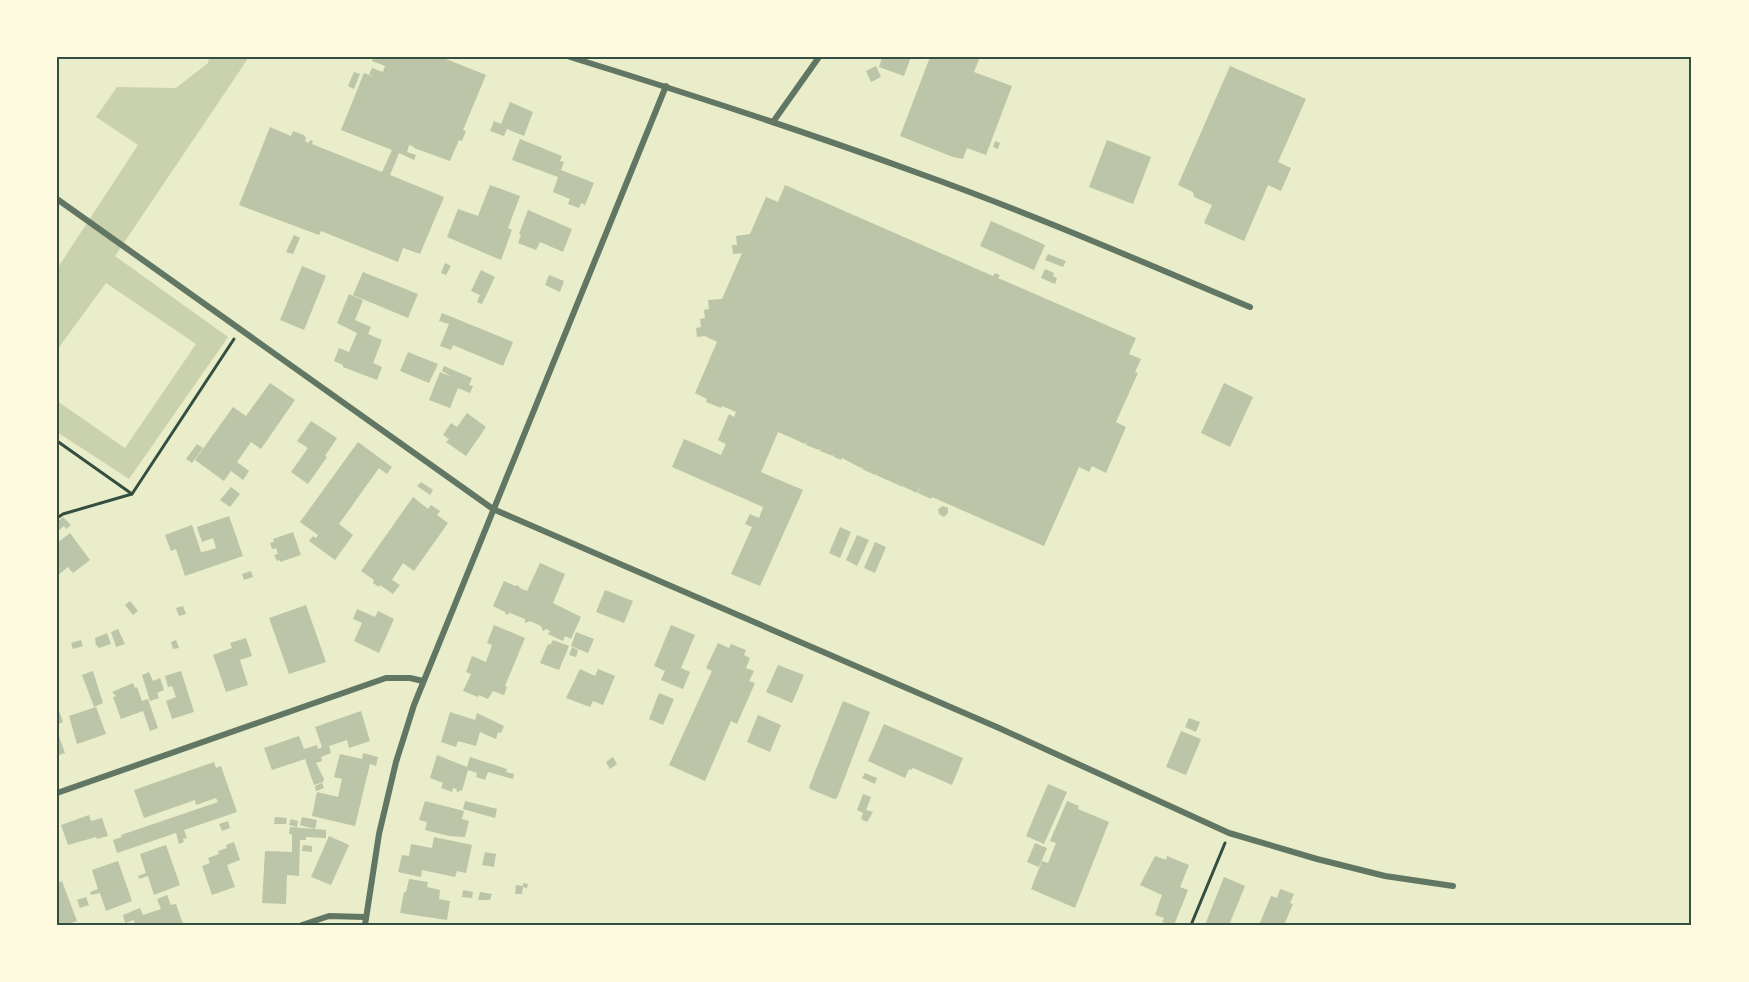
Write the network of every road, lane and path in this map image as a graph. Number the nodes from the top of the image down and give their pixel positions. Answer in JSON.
{"nodes":[{"id":1,"x":570,"y":57,"type":"edge"},
{"id":2,"x":819,"y":57,"type":"edge"},
{"id":3,"x":666,"y":86,"type":"junction"},
{"id":4,"x":773,"y":122,"type":"junction"},
{"id":5,"x":57,"y":199,"type":"edge"},
{"id":6,"x":1250,"y":307,"type":"dead end"},
{"id":7,"x":240,"y":329,"type":"junction"},
{"id":8,"x":57,"y":441,"type":"edge"},
{"id":9,"x":132,"y":494,"type":"junction"},
{"id":10,"x":493,"y":509,"type":"junction"},
{"id":11,"x":57,"y":518,"type":"edge"},
{"id":12,"x":423,"y":681,"type":"junction"},
{"id":13,"x":57,"y":793,"type":"edge"},
{"id":14,"x":1229,"y":833,"type":"junction"},
{"id":15,"x":1453,"y":886,"type":"dead end"},
{"id":16,"x":365,"y":917,"type":"junction"},
{"id":17,"x":302,"y":925,"type":"edge"},
{"id":18,"x":365,"y":925,"type":"edge"},
{"id":19,"x":1191,"y":925,"type":"edge"}],
"edges":[{"from":1,"to":3,"type":"street"},
{"from":2,"to":4,"type":"street"},
{"from":3,"to":4,"type":"street"},
{"from":3,"to":10,"type":"street"},
{"from":4,"to":6,"type":"street"},
{"from":5,"to":7,"type":"street"},
{"from":7,"to":9,"type":"path"},
{"from":7,"to":10,"type":"street"},
{"from":8,"to":9,"type":"path"},
{"from":9,"to":11,"type":"path"},
{"from":10,"to":12,"type":"street"},
{"from":10,"to":14,"type":"street"},
{"from":12,"to":13,"type":"street"},
{"from":12,"to":16,"type":"street"},
{"from":14,"to":15,"type":"street"},
{"from":14,"to":19,"type":"path"},
{"from":16,"to":17,"type":"street"},
{"from":16,"to":18,"type":"street"}]}
